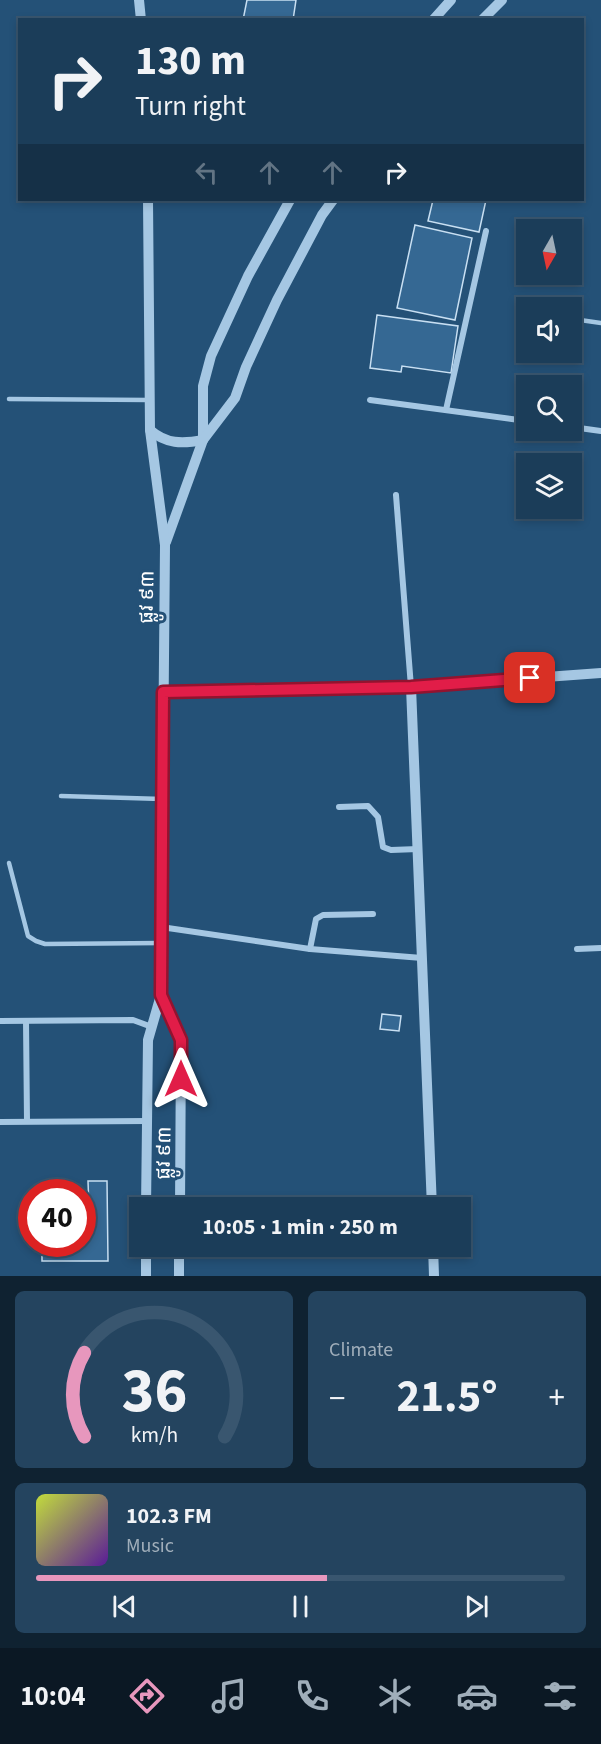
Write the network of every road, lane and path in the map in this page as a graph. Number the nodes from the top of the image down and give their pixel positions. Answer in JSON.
{"nodes":[{"id":1,"x":139,"y":0,"type":"edge"},
{"id":2,"x":451,"y":0,"type":"edge"},
{"id":3,"x":502,"y":0,"type":"edge"},
{"id":4,"x":141,"y":18,"type":"edge"},
{"id":5,"x":435,"y":18,"type":"edge"},
{"id":6,"x":484,"y":18,"type":"edge"},
{"id":7,"x":148,"y":201,"type":"edge"},
{"id":8,"x":289,"y":201,"type":"edge"},
{"id":9,"x":332,"y":201,"type":"edge"},
{"id":10,"x":486,"y":231,"type":"dead end"},
{"id":11,"x":582,"y":320,"type":"edge"},
{"id":12,"x":601,"y":323,"type":"edge"},
{"id":13,"x":9,"y":399,"type":"dead end"},
{"id":14,"x":149,"y":400,"type":"junction"},
{"id":15,"x":370,"y":400,"type":"dead end"},
{"id":16,"x":446,"y":410,"type":"junction"},
{"id":17,"x":516,"y":420,"type":"edge"},
{"id":18,"x":582,"y":428,"type":"edge"},
{"id":19,"x":150,"y":430,"type":"junction"},
{"id":20,"x":601,"y":431,"type":"edge"},
{"id":21,"x":203,"y":440,"type":"junction"},
{"id":22,"x":396,"y":495,"type":"dead end"},
{"id":23,"x":165,"y":545,"type":"junction"},
{"id":24,"x":601,"y":673,"type":"edge"},
{"id":25,"x":411,"y":687,"type":"junction"},
{"id":26,"x":163,"y":692,"type":"junction"},
{"id":27,"x":61,"y":796,"type":"dead end"},
{"id":28,"x":162,"y":799,"type":"junction"},
{"id":29,"x":339,"y":807,"type":"dead end"},
{"id":30,"x":418,"y":849,"type":"junction"},
{"id":31,"x":9,"y":863,"type":"dead end"},
{"id":32,"x":373,"y":914,"type":"dead end"},
{"id":33,"x":161,"y":927,"type":"junction"},
{"id":34,"x":161,"y":943,"type":"junction"},
{"id":35,"x":601,"y":948,"type":"edge"},
{"id":36,"x":310,"y":949,"type":"junction"},
{"id":37,"x":577,"y":949,"type":"dead end"},
{"id":38,"x":422,"y":958,"type":"junction"},
{"id":39,"x":161,"y":995,"type":"junction"},
{"id":40,"x":0,"y":1021,"type":"edge"},
{"id":41,"x":26,"y":1021,"type":"junction"},
{"id":42,"x":152,"y":1027,"type":"junction"},
{"id":43,"x":147,"y":1121,"type":"junction"},
{"id":44,"x":0,"y":1122,"type":"edge"},
{"id":45,"x":27,"y":1122,"type":"junction"},
{"id":46,"x":146,"y":1197,"type":"edge"},
{"id":47,"x":180,"y":1197,"type":"edge"},
{"id":48,"x":432,"y":1197,"type":"edge"},
{"id":49,"x":146,"y":1257,"type":"edge"},
{"id":50,"x":179,"y":1257,"type":"edge"},
{"id":51,"x":433,"y":1257,"type":"edge"},
{"id":52,"x":146,"y":1276,"type":"edge"},
{"id":53,"x":179,"y":1276,"type":"edge"},
{"id":54,"x":434,"y":1276,"type":"edge"}],
"edges":[{"from":1,"to":4,"type":"street"},
{"from":2,"to":5,"type":"street"},
{"from":3,"to":6,"type":"street"},
{"from":7,"to":14,"type":"street","name":"ផ្លូវ ៩៣"},
{"from":8,"to":21,"type":"street"},
{"from":9,"to":21,"type":"street"},
{"from":10,"to":16,"type":"street"},
{"from":11,"to":12,"type":"lane"},
{"from":13,"to":14,"type":"lane"},
{"from":14,"to":19,"type":"street","name":"ផ្លូវ ៩៣"},
{"from":15,"to":16,"type":"street"},
{"from":16,"to":17,"type":"street"},
{"from":18,"to":20,"type":"street"},
{"from":19,"to":21,"type":"street"},
{"from":19,"to":23,"type":"street","name":"ផ្លូវ ៩៣"},
{"from":21,"to":23,"type":"street"},
{"from":22,"to":25,"type":"street"},
{"from":23,"to":26,"type":"street","name":"ផ្លូវ ៩៣"},
{"from":24,"to":25,"type":"street"},
{"from":25,"to":26,"type":"street"},
{"from":25,"to":30,"type":"street"},
{"from":26,"to":28,"type":"street","name":"ផ្លូវ ៩៣"},
{"from":27,"to":28,"type":"lane"},
{"from":28,"to":33,"type":"street","name":"ផ្លូវ ៩៣"},
{"from":29,"to":30,"type":"street"},
{"from":30,"to":38,"type":"street"},
{"from":31,"to":34,"type":"lane"},
{"from":32,"to":36,"type":"street"},
{"from":33,"to":34,"type":"street","name":"ផ្លូវ ៩៣"},
{"from":33,"to":36,"type":"street"},
{"from":34,"to":39,"type":"street","name":"ផ្លូវ ៩៣"},
{"from":35,"to":37,"type":"street"},
{"from":36,"to":38,"type":"street"},
{"from":38,"to":48,"type":"street"},
{"from":39,"to":42,"type":"street","name":"ផ្លូវ ៩៣"},
{"from":39,"to":47,"type":"street","name":"ផ្លូវ ៩៣"},
{"from":40,"to":41,"type":"street"},
{"from":41,"to":42,"type":"street"},
{"from":41,"to":45,"type":"street"},
{"from":42,"to":43,"type":"street","name":"ផ្លូវ ៩៣"},
{"from":43,"to":45,"type":"street"},
{"from":43,"to":46,"type":"street","name":"ផ្លូវ ៩៣"},
{"from":44,"to":45,"type":"street"},
{"from":49,"to":52,"type":"street"},
{"from":50,"to":53,"type":"street"},
{"from":51,"to":54,"type":"street"}]}
